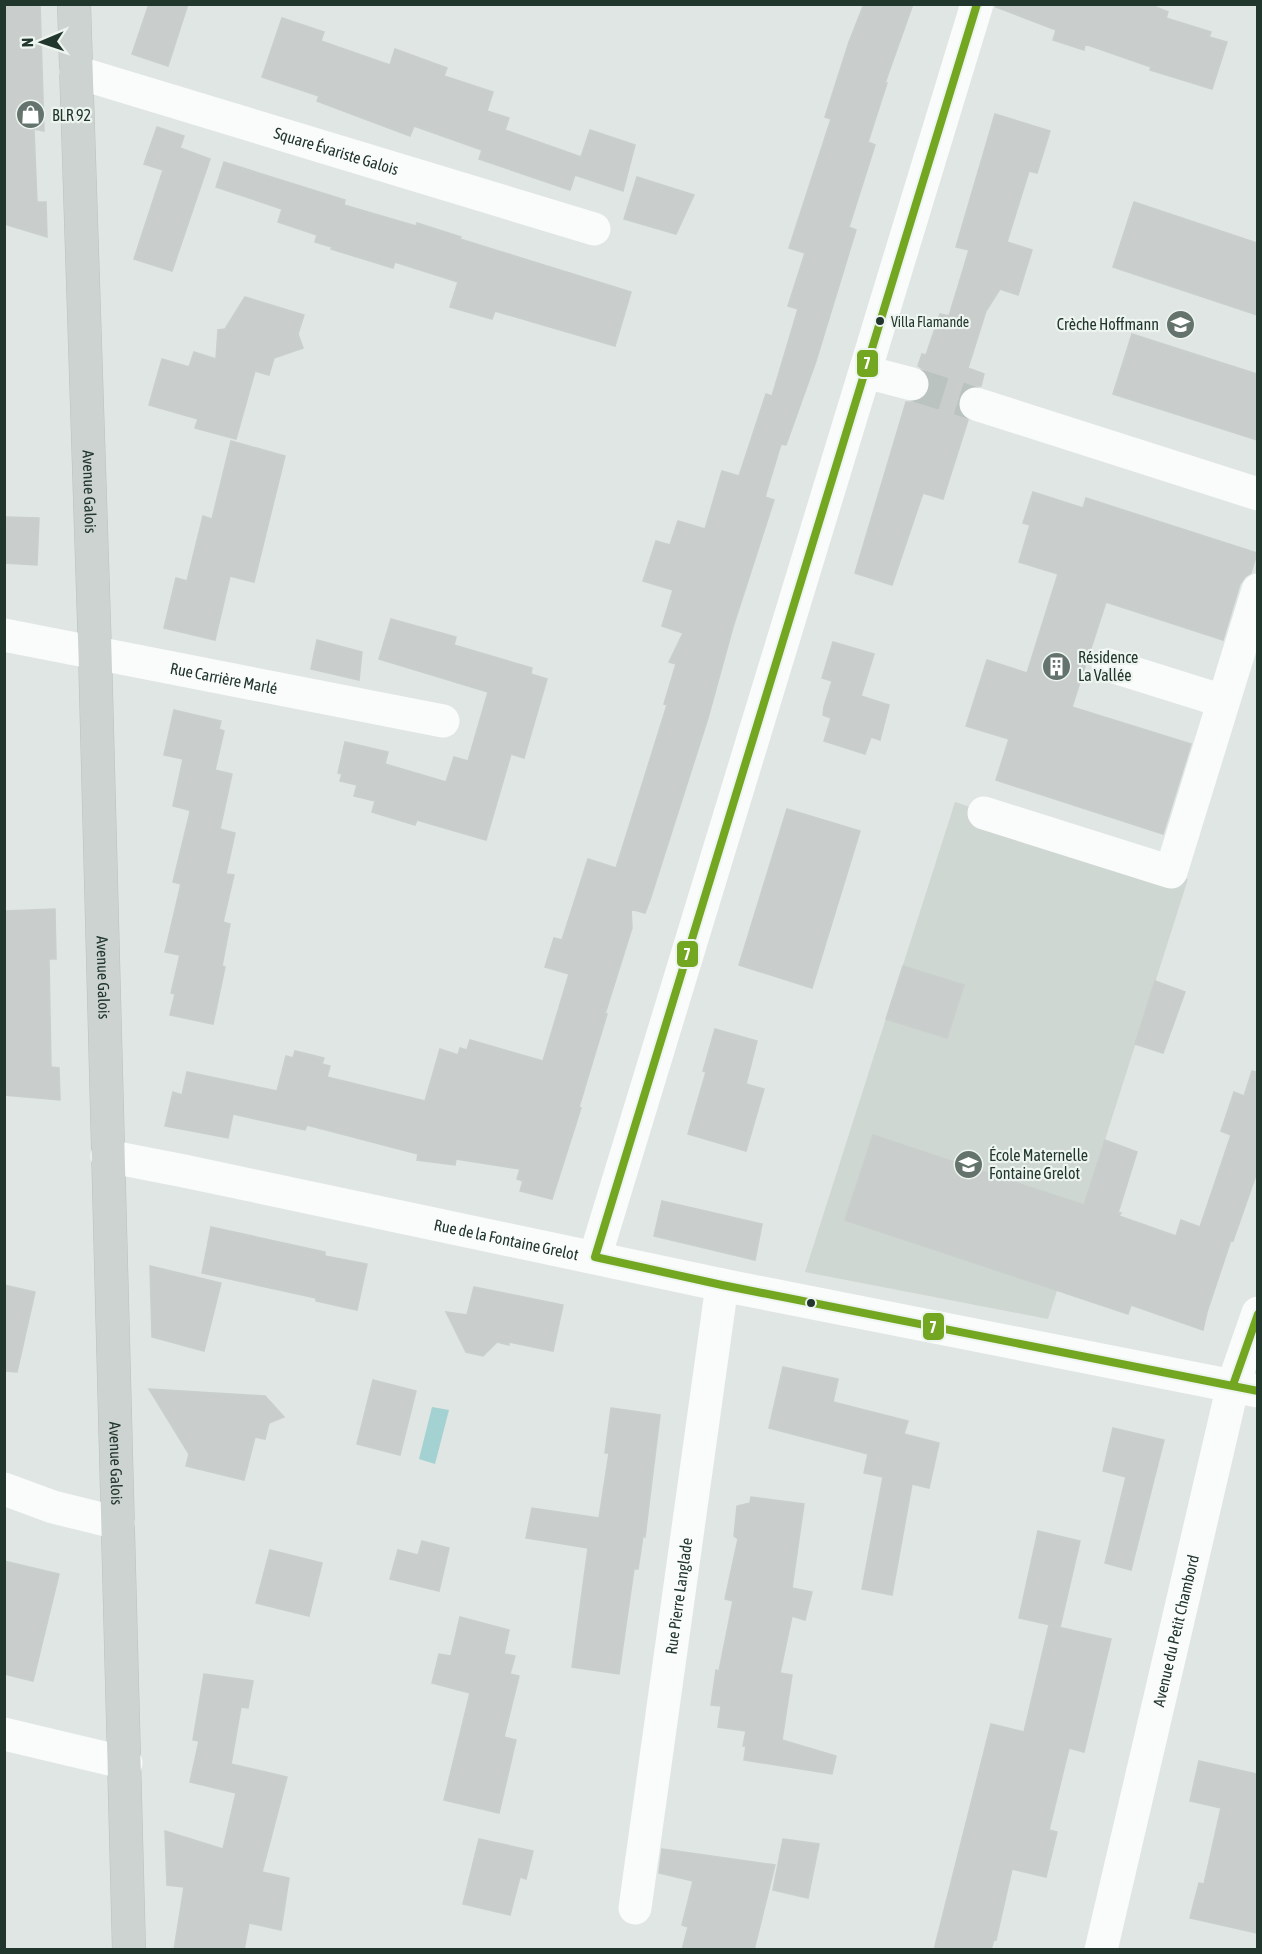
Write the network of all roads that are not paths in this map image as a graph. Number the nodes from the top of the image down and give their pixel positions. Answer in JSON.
{"nodes":[{"id":1,"x":74,"y":4,"type":"edge"},
{"id":2,"x":977,"y":4,"type":"edge"},
{"id":3,"x":76,"y":72,"type":"junction"},
{"id":4,"x":594,"y":229,"type":"dead end"},
{"id":5,"x":866,"y":372,"type":"junction"},
{"id":6,"x":912,"y":384,"type":"tunnel mouth"},
{"id":7,"x":976,"y":404,"type":"tunnel mouth"},
{"id":8,"x":1257,"y":494,"type":"edge"},
{"id":9,"x":1257,"y":590,"type":"edge"},
{"id":10,"x":4,"y":635,"type":"edge"},
{"id":11,"x":95,"y":653,"type":"junction"},
{"id":12,"x":1108,"y":666,"type":"dead end"},
{"id":13,"x":1223,"y":701,"type":"junction"},
{"id":14,"x":443,"y":721,"type":"dead end"},
{"id":15,"x":984,"y":813,"type":"dead end"},
{"id":16,"x":107,"y":1156,"type":"junction"},
{"id":17,"x":595,"y":1257,"type":"junction"},
{"id":18,"x":722,"y":1285,"type":"junction"},
{"id":19,"x":1257,"y":1313,"type":"edge"},
{"id":20,"x":1245,"y":1388,"type":"edge"},
{"id":21,"x":4,"y":1489,"type":"edge"},
{"id":22,"x":118,"y":1523,"type":"junction"},
{"id":23,"x":4,"y":1734,"type":"edge"},
{"id":24,"x":126,"y":1763,"type":"junction"},
{"id":25,"x":635,"y":1908,"type":"dead end"},
{"id":26,"x":129,"y":1950,"type":"edge"},
{"id":27,"x":1101,"y":1950,"type":"edge"}],
"edges":[{"from":1,"to":3,"type":"main road","name":"Avenue Galois"},
{"from":2,"to":5,"type":"street"},
{"from":3,"to":4,"type":"street","name":"Square Évariste Galois"},
{"from":3,"to":11,"type":"main road","name":"Avenue Galois"},
{"from":5,"to":6,"type":"street"},
{"from":5,"to":17,"type":"street"},
{"from":7,"to":8,"type":"street"},
{"from":9,"to":13,"type":"street"},
{"from":10,"to":11,"type":"street","name":"Rue Carrière Marlé"},
{"from":11,"to":14,"type":"street","name":"Rue Carrière Marlé"},
{"from":11,"to":16,"type":"main road","name":"Avenue Galois"},
{"from":12,"to":13,"type":"street"},
{"from":13,"to":15,"type":"street"},
{"from":16,"to":17,"type":"street","name":"Rue de la Fontaine Grelot"},
{"from":16,"to":22,"type":"main road","name":"Avenue Galois"},
{"from":17,"to":18,"type":"street","name":"Rue de la Fontaine Grelot"},
{"from":18,"to":20,"type":"street","name":"Rue de la Fontaine Grelot"},
{"from":18,"to":25,"type":"street","name":"Rue Pierre Langlade"},
{"from":19,"to":20,"type":"street","name":"Avenue du Petit Chambord"},
{"from":20,"to":27,"type":"street","name":"Avenue du Petit Chambord"},
{"from":21,"to":22,"type":"street"},
{"from":22,"to":24,"type":"main road","name":"Avenue Galois"},
{"from":23,"to":24,"type":"street"},
{"from":24,"to":26,"type":"main road","name":"Avenue Galois"}]}
